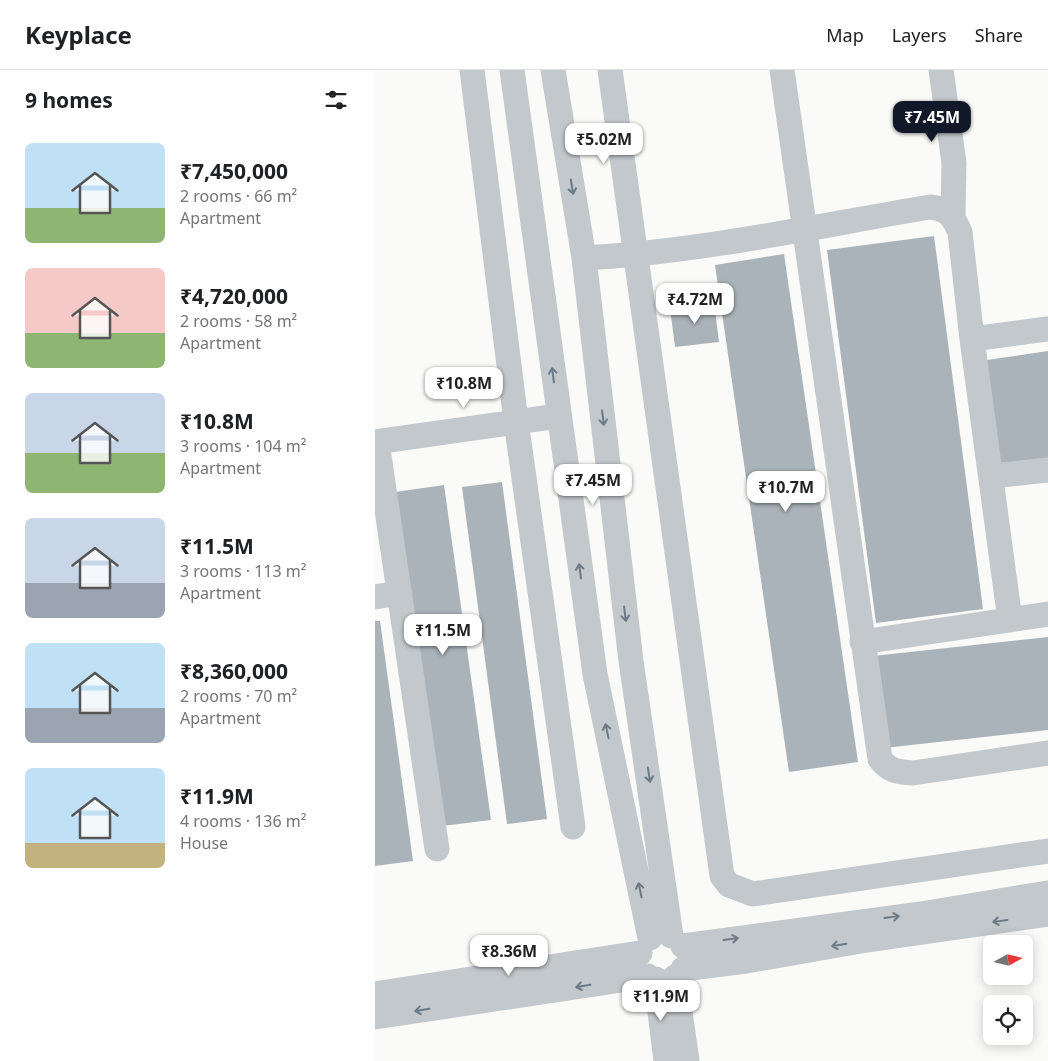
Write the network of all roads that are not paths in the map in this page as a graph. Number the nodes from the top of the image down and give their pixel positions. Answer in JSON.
{"nodes":[{"id":1,"x":473,"y":70,"type":"edge"},
{"id":2,"x":512,"y":70,"type":"edge"},
{"id":3,"x":553,"y":70,"type":"edge"},
{"id":4,"x":610,"y":70,"type":"edge"},
{"id":5,"x":782,"y":70,"type":"edge"},
{"id":6,"x":941,"y":70,"type":"edge"},
{"id":7,"x":953,"y":216,"type":"junction"},
{"id":8,"x":805,"y":228,"type":"junction"},
{"id":9,"x":637,"y":254,"type":"junction"},
{"id":10,"x":584,"y":258,"type":"junction"},
{"id":11,"x":1048,"y":329,"type":"edge"},
{"id":12,"x":972,"y":339,"type":"junction"},
{"id":13,"x":558,"y":416,"type":"junction"},
{"id":14,"x":516,"y":421,"type":"junction"},
{"id":15,"x":376,"y":442,"type":"edge"},
{"id":16,"x":1048,"y":470,"type":"edge"},
{"id":17,"x":991,"y":476,"type":"junction"},
{"id":18,"x":400,"y":594,"type":"junction"},
{"id":19,"x":375,"y":597,"type":"edge"},
{"id":20,"x":1048,"y":614,"type":"edge"},
{"id":21,"x":1010,"y":620,"type":"junction"},
{"id":22,"x":862,"y":642,"type":"junction"},
{"id":23,"x":1048,"y":753,"type":"edge"},
{"id":24,"x":573,"y":827,"type":"dead end"},
{"id":25,"x":437,"y":849,"type":"dead end"},
{"id":26,"x":1048,"y":851,"type":"edge"},
{"id":27,"x":1048,"y":893,"type":"edge"},
{"id":28,"x":1048,"y":914,"type":"edge"},
{"id":29,"x":663,"y":959,"type":"junction"},
{"id":30,"x":375,"y":994,"type":"edge"},
{"id":31,"x":375,"y":1017,"type":"edge"},
{"id":32,"x":666,"y":1061,"type":"edge"},
{"id":33,"x":687,"y":1061,"type":"edge"}],
"edges":[{"from":1,"to":14,"type":"street"},
{"from":13,"to":2,"type":"street","one_way":true},
{"from":3,"to":10,"type":"street","one_way":true},
{"from":4,"to":9,"type":"street"},
{"from":5,"to":8,"type":"street"},
{"from":6,"to":7,"type":"street"},
{"from":7,"to":8,"type":"street"},
{"from":7,"to":12,"type":"street"},
{"from":8,"to":9,"type":"street"},
{"from":8,"to":22,"type":"street"},
{"from":9,"to":10,"type":"street"},
{"from":9,"to":26,"type":"street"},
{"from":10,"to":29,"type":"street","one_way":true},
{"from":11,"to":12,"type":"street"},
{"from":12,"to":17,"type":"street"},
{"from":13,"to":14,"type":"street"},
{"from":29,"to":13,"type":"street","one_way":true},
{"from":14,"to":15,"type":"street"},
{"from":14,"to":24,"type":"street"},
{"from":15,"to":18,"type":"street"},
{"from":16,"to":17,"type":"street"},
{"from":17,"to":21,"type":"street"},
{"from":18,"to":19,"type":"street"},
{"from":18,"to":25,"type":"street"},
{"from":20,"to":21,"type":"street"},
{"from":21,"to":22,"type":"street"},
{"from":22,"to":23,"type":"street"},
{"from":29,"to":27,"type":"street","one_way":true},
{"from":28,"to":29,"type":"street","one_way":true},
{"from":29,"to":30,"type":"street"},
{"from":29,"to":31,"type":"street","one_way":true},
{"from":29,"to":32,"type":"street"},
{"from":29,"to":33,"type":"street"}]}
